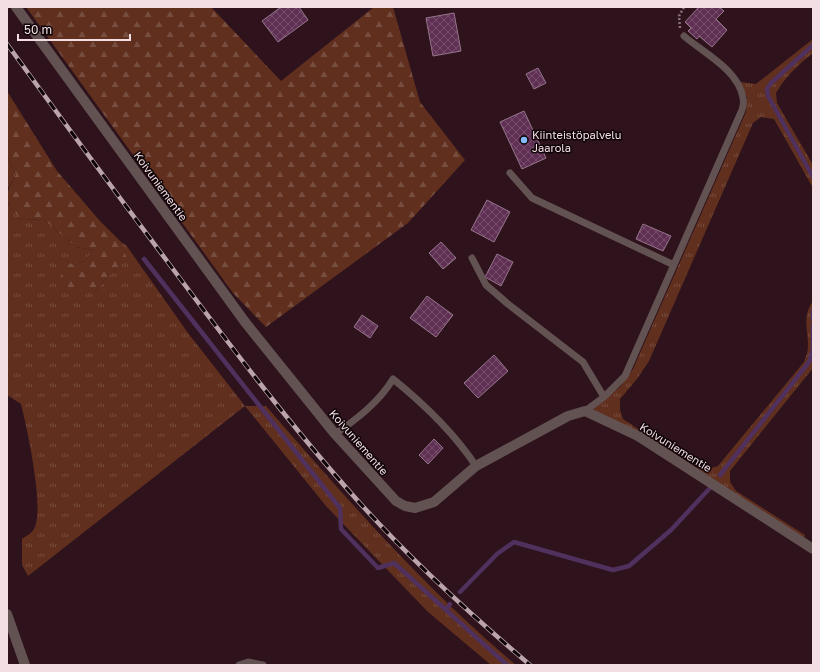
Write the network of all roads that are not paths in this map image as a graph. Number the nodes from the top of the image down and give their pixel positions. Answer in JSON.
{"nodes":[{"id":1,"x":16,"y":7,"type":"edge"},
{"id":2,"x":684,"y":36,"type":"road end"},
{"id":3,"x":510,"y":173,"type":"dead end"},
{"id":4,"x":472,"y":258,"type":"dead end"},
{"id":5,"x":674,"y":265,"type":"junction"},
{"id":6,"x":604,"y":397,"type":"junction"},
{"id":7,"x":585,"y":411,"type":"junction"},
{"id":8,"x":335,"y":434,"type":"junction"},
{"id":9,"x":476,"y":466,"type":"junction"},
{"id":10,"x":813,"y":549,"type":"edge"},
{"id":11,"x":7,"y":614,"type":"edge"},
{"id":12,"x":26,"y":665,"type":"edge"},
{"id":13,"x":239,"y":665,"type":"edge"},
{"id":14,"x":263,"y":665,"type":"edge"}],
"edges":[{"from":1,"to":8,"type":"street","name":"Koivuniementie"},
{"from":2,"to":5,"type":"lane"},
{"from":3,"to":5,"type":"lane"},
{"from":4,"to":6,"type":"lane"},
{"from":5,"to":6,"type":"lane"},
{"from":6,"to":7,"type":"lane"},
{"from":7,"to":9,"type":"street","name":"Koivuniementie"},
{"from":7,"to":10,"type":"street","name":"Koivuniementie"},
{"from":8,"to":9,"type":"street","name":"Koivuniementie"},
{"from":8,"to":9,"type":"lane"},
{"from":11,"to":12,"type":"street"},
{"from":13,"to":14,"type":"lane"}]}
